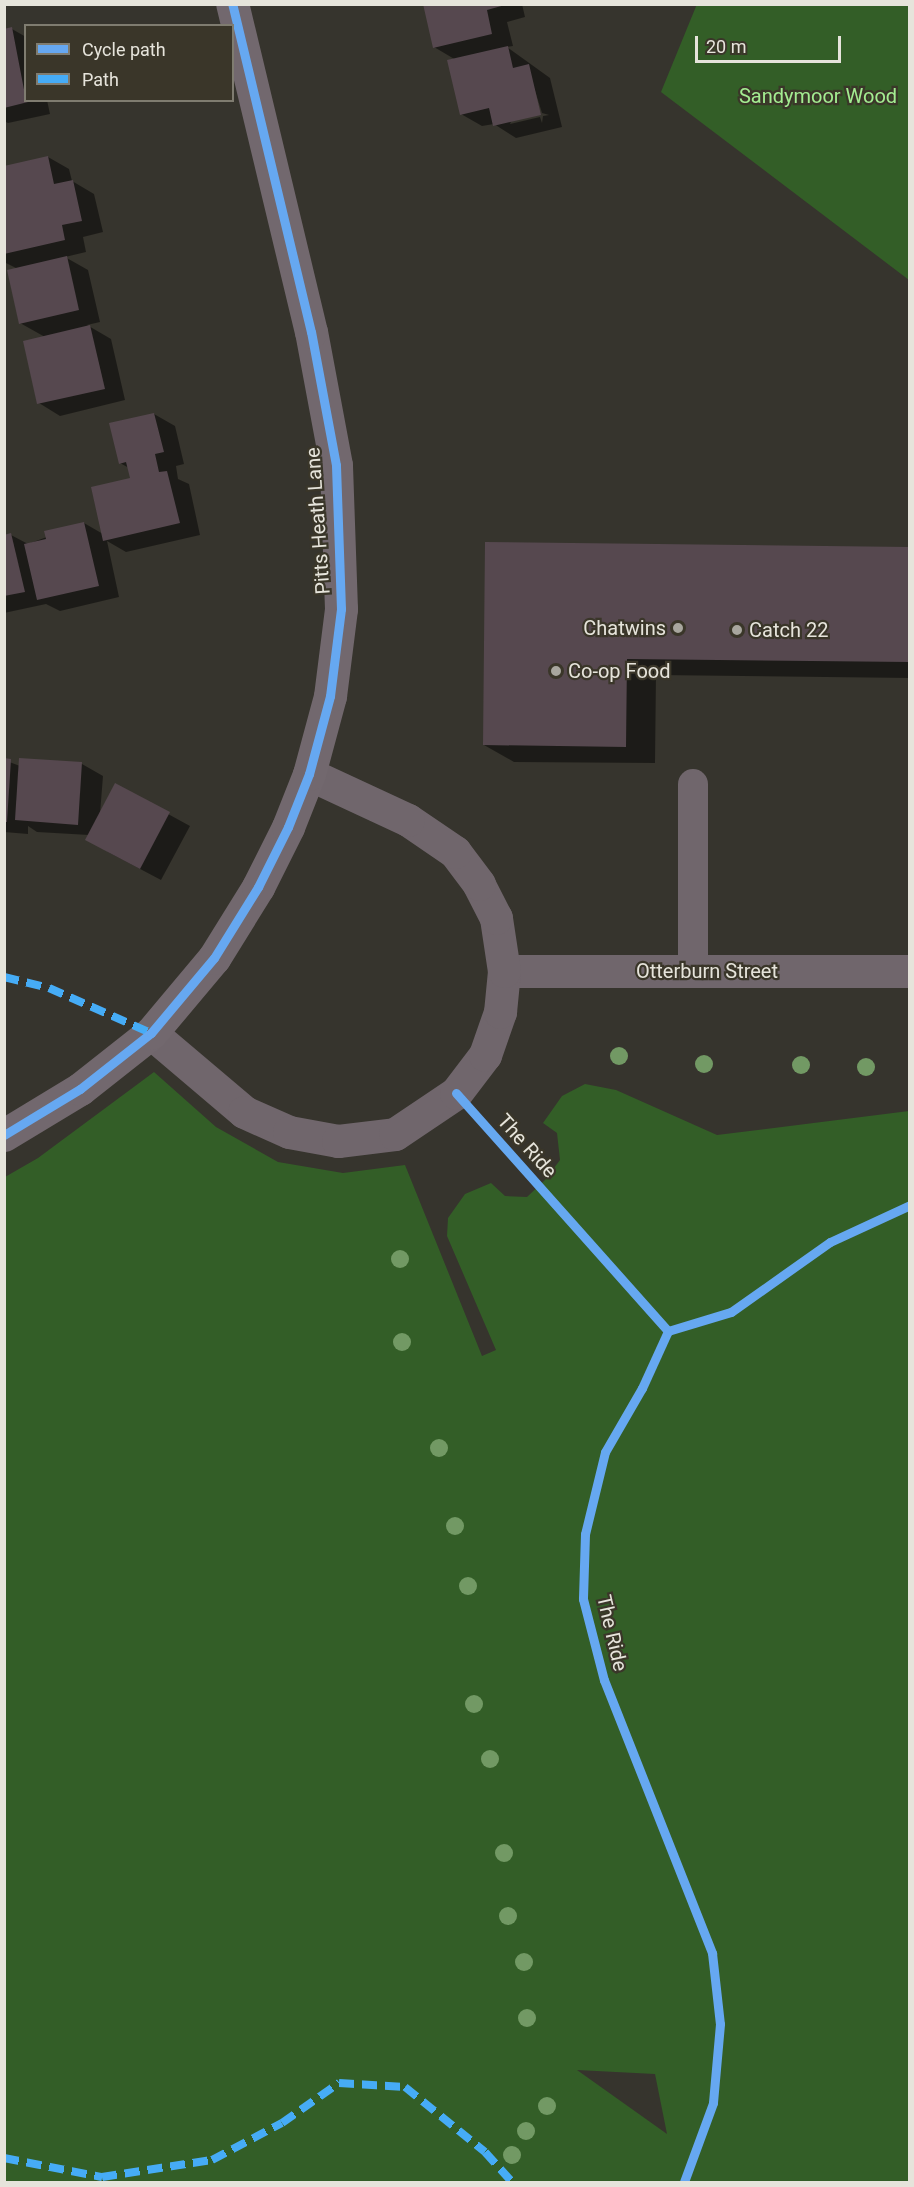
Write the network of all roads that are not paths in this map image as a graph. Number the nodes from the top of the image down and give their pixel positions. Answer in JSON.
{"nodes":[{"id":1,"x":232,"y":4,"type":"edge"},
{"id":2,"x":309,"y":774,"type":"junction"},
{"id":3,"x":693,"y":784,"type":"dead end"},
{"id":4,"x":504,"y":971,"type":"junction"},
{"id":5,"x":693,"y":971,"type":"junction"},
{"id":6,"x":909,"y":971,"type":"edge"},
{"id":7,"x":151,"y":1033,"type":"junction"},
{"id":8,"x":4,"y":1136,"type":"edge"}],
"edges":[{"from":1,"to":2,"type":"street","name":"Pitts Heath Lane"},
{"from":2,"to":4,"type":"street"},
{"from":2,"to":7,"type":"street","name":"Pitts Heath Lane"},
{"from":3,"to":5,"type":"lane"},
{"from":4,"to":5,"type":"street","name":"Otterburn Street"},
{"from":4,"to":7,"type":"street"},
{"from":5,"to":6,"type":"street","name":"Otterburn Street"},
{"from":7,"to":8,"type":"street","name":"Pitts Heath Lane"}]}
